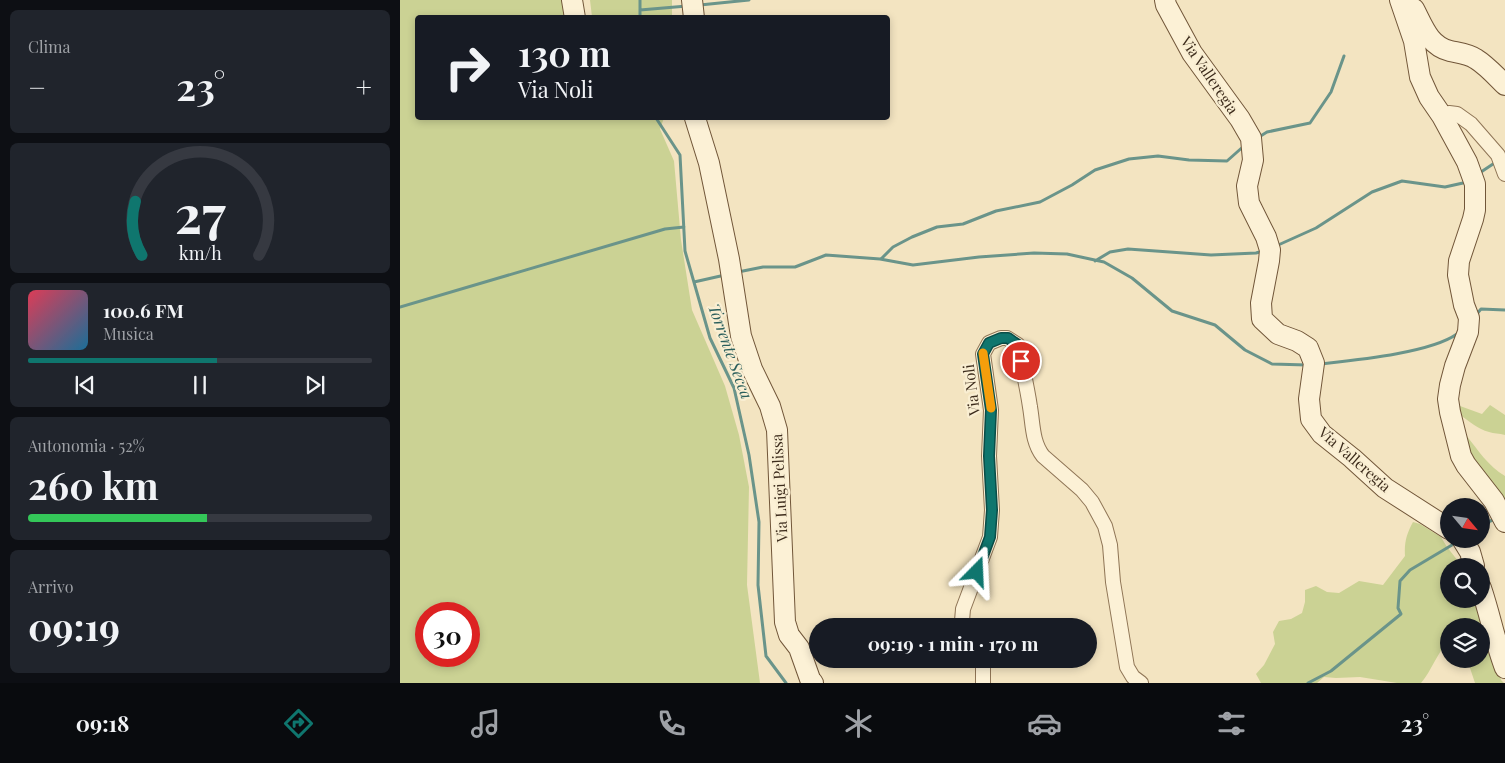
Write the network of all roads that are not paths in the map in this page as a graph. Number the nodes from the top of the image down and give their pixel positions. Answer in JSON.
{"nodes":[{"id":1,"x":572,"y":0,"type":"edge"},
{"id":2,"x":692,"y":0,"type":"edge"},
{"id":3,"x":1165,"y":0,"type":"edge"},
{"id":4,"x":1400,"y":0,"type":"edge"},
{"id":5,"x":1411,"y":0,"type":"edge"},
{"id":6,"x":574,"y":15,"type":"edge"},
{"id":7,"x":694,"y":15,"type":"edge"},
{"id":8,"x":1505,"y":84,"type":"edge"},
{"id":9,"x":1442,"y":116,"type":"junction"},
{"id":10,"x":696,"y":120,"type":"edge"},
{"id":11,"x":1505,"y":174,"type":"edge"},
{"id":12,"x":1505,"y":522,"type":"edge"},
{"id":13,"x":1440,"y":523,"type":"edge"},
{"id":14,"x":1488,"y":608,"type":"edge"},
{"id":15,"x":962,"y":618,"type":"edge"},
{"id":16,"x":983,"y":668,"type":"edge"},
{"id":17,"x":1505,"y":668,"type":"edge"},
{"id":18,"x":813,"y":683,"type":"edge"},
{"id":19,"x":983,"y":683,"type":"edge"},
{"id":20,"x":1141,"y":683,"type":"edge"}],
"edges":[{"from":1,"to":6,"type":"street"},
{"from":2,"to":7,"type":"street"},
{"from":3,"to":13,"type":"street","name":"Via Valleregia"},
{"from":4,"to":9,"type":"street"},
{"from":5,"to":8,"type":"street"},
{"from":9,"to":11,"type":"street"},
{"from":9,"to":12,"type":"street"},
{"from":10,"to":18,"type":"street","name":"Via Luigi Pelissa"},
{"from":14,"to":17,"type":"street"},
{"from":15,"to":20,"type":"street","name":"Via Noli"},
{"from":16,"to":19,"type":"street"}]}
